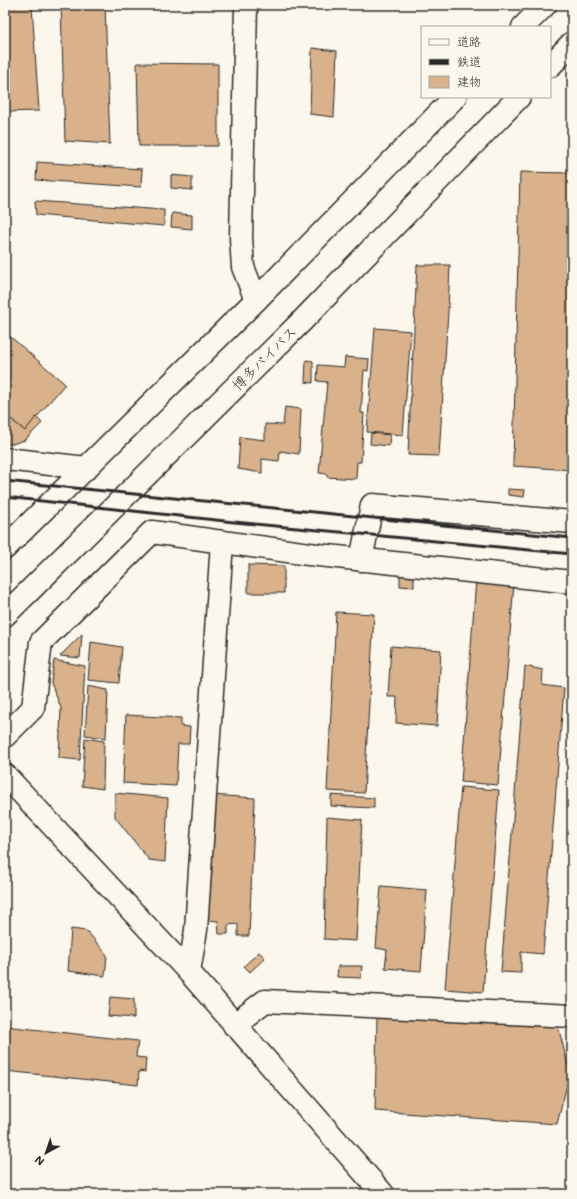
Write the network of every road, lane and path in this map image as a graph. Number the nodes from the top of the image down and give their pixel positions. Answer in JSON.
{"nodes":[{"id":1,"x":246,"y":5,"type":"edge"},
{"id":2,"x":545,"y":5,"type":"edge"},
{"id":3,"x":524,"y":26,"type":"edge"},
{"id":4,"x":572,"y":43,"type":"edge"},
{"id":5,"x":551,"y":65,"type":"edge"},
{"id":6,"x":454,"y":98,"type":"edge"},
{"id":7,"x":518,"y":98,"type":"edge"},
{"id":8,"x":256,"y":300,"type":"junction"},
{"id":9,"x":5,"y":459,"type":"edge"},
{"id":10,"x":87,"y":468,"type":"junction"},
{"id":11,"x":572,"y":522,"type":"edge"},
{"id":12,"x":222,"y":542,"type":"junction"},
{"id":13,"x":5,"y":548,"type":"edge"},
{"id":14,"x":361,"y":560,"type":"junction"},
{"id":15,"x":572,"y":582,"type":"edge"},
{"id":16,"x":5,"y":615,"type":"edge"},
{"id":17,"x":5,"y":736,"type":"edge"},
{"id":18,"x":5,"y":775,"type":"edge"},
{"id":19,"x":189,"y":972,"type":"junction"},
{"id":20,"x":572,"y":1016,"type":"edge"},
{"id":21,"x":234,"y":1025,"type":"junction"},
{"id":22,"x":383,"y":1194,"type":"edge"}],
"edges":[{"from":1,"to":8,"type":"main road"},
{"from":2,"to":3,"type":"main road"},
{"from":4,"to":5,"type":"main road"},
{"from":6,"to":8,"type":"main road"},
{"from":7,"to":16,"type":"main road","name":"博多バイパス"},
{"from":8,"to":10,"type":"main road"},
{"from":9,"to":10,"type":"main road"},
{"from":10,"to":13,"type":"main road"},
{"from":11,"to":14,"type":"main road"},
{"from":12,"to":14,"type":"main road"},
{"from":12,"to":17,"type":"main road"},
{"from":12,"to":19,"type":"main road"},
{"from":14,"to":15,"type":"main road"},
{"from":18,"to":19,"type":"main road"},
{"from":19,"to":21,"type":"main road"},
{"from":20,"to":21,"type":"main road"},
{"from":21,"to":22,"type":"main road"}]}
